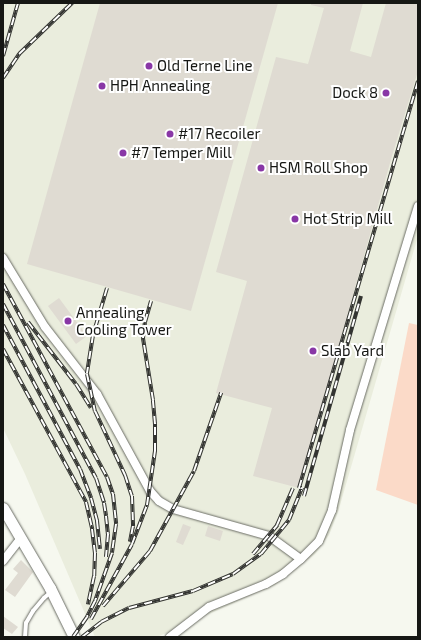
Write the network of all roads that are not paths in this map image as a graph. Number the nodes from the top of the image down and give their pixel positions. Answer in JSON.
{"nodes":[{"id":1,"x":418,"y":206,"type":"edge"},
{"id":2,"x":3,"y":258,"type":"edge"},
{"id":3,"x":3,"y":508,"type":"edge"},
{"id":4,"x":21,"y":538,"type":"junction"},
{"id":5,"x":301,"y":559,"type":"junction"},
{"id":6,"x":3,"y":561,"type":"edge"},
{"id":7,"x":52,"y":591,"type":"junction"},
{"id":8,"x":176,"y":634,"type":"edge"},
{"id":9,"x":25,"y":637,"type":"edge"},
{"id":10,"x":74,"y":637,"type":"edge"},
{"id":11,"x":170,"y":637,"type":"edge"}],
"edges":[{"from":1,"to":5,"type":"street"},
{"from":2,"to":5,"type":"street"},
{"from":3,"to":4,"type":"street"},
{"from":4,"to":6,"type":"street"},
{"from":4,"to":7,"type":"street"},
{"from":5,"to":8,"type":"street"},
{"from":7,"to":9,"type":"lane"},
{"from":7,"to":10,"type":"street"},
{"from":8,"to":11,"type":"street"}]}
